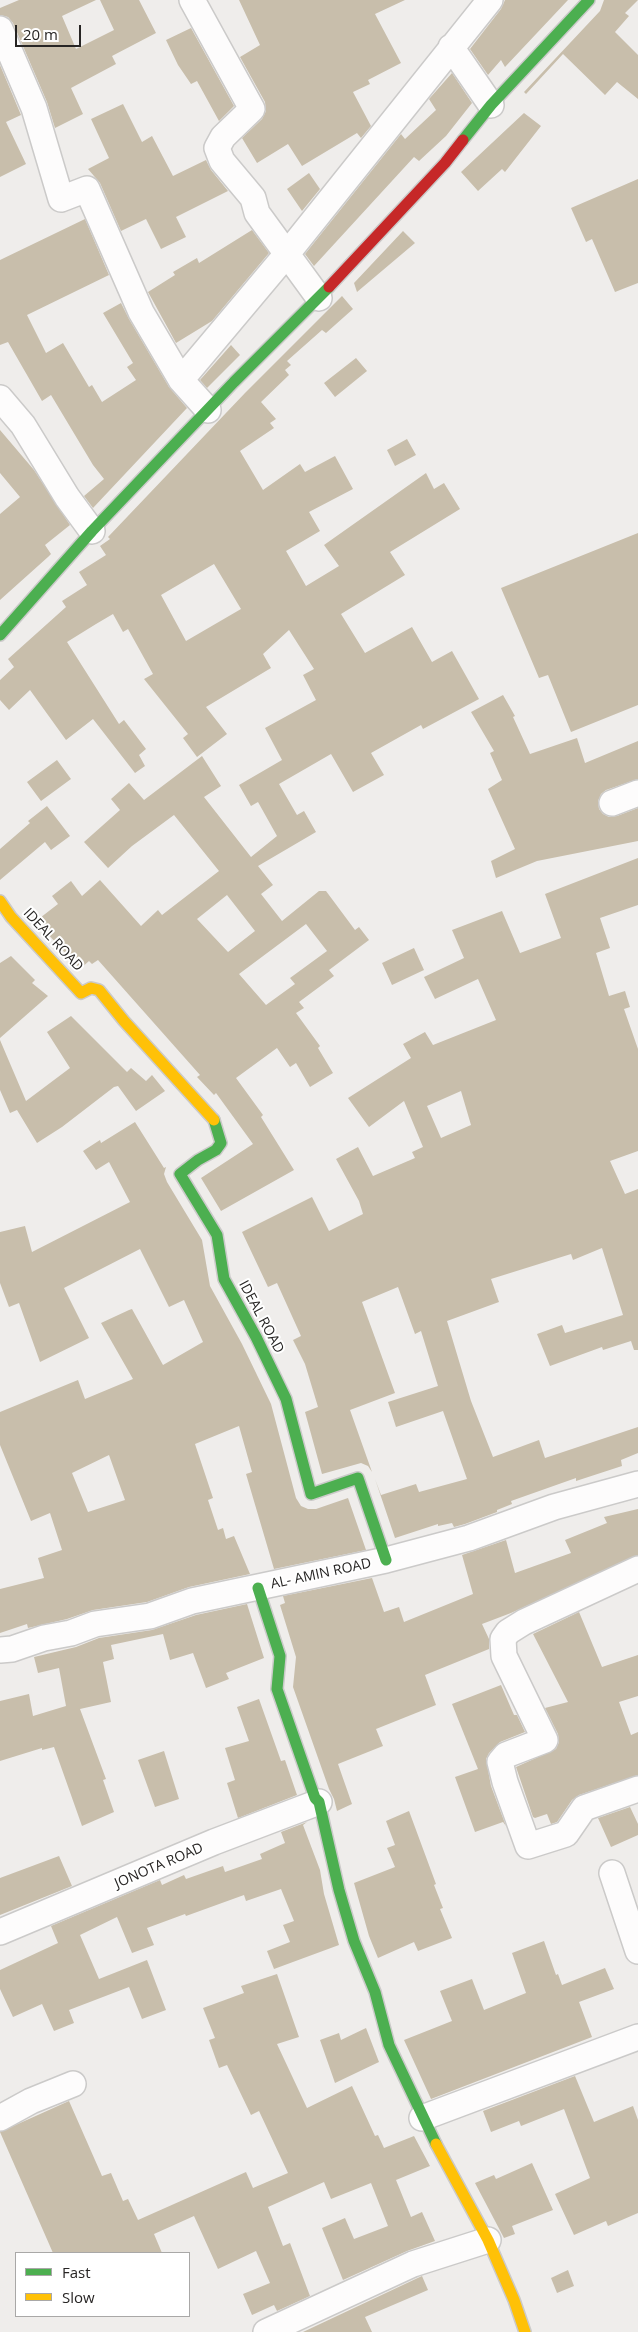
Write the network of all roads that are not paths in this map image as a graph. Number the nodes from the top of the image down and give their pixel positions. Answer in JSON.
{"nodes":[{"id":1,"x":192,"y":0,"type":"edge"},
{"id":2,"x":490,"y":0,"type":"edge"},
{"id":3,"x":589,"y":0,"type":"edge"},
{"id":4,"x":0,"y":29,"type":"edge"},
{"id":5,"x":451,"y":47,"type":"junction"},
{"id":6,"x":491,"y":105,"type":"junction"},
{"id":7,"x":286,"y":254,"type":"junction"},
{"id":8,"x":319,"y":298,"type":"junction"},
{"id":9,"x":181,"y":380,"type":"junction"},
{"id":10,"x":0,"y":398,"type":"edge"},
{"id":11,"x":208,"y":410,"type":"junction"},
{"id":12,"x":92,"y":531,"type":"junction"},
{"id":13,"x":2,"y":627,"type":"edge"},
{"id":14,"x":638,"y":794,"type":"edge"},
{"id":15,"x":612,"y":803,"type":"dead end"},
{"id":16,"x":0,"y":901,"type":"edge"},
{"id":17,"x":638,"y":1484,"type":"edge"},
{"id":18,"x":386,"y":1560,"type":"junction"},
{"id":19,"x":638,"y":1569,"type":"edge"},
{"id":20,"x":258,"y":1588,"type":"junction"},
{"id":21,"x":0,"y":1650,"type":"edge"},
{"id":22,"x":638,"y":1789,"type":"edge"},
{"id":23,"x":319,"y":1802,"type":"junction"},
{"id":24,"x":612,"y":1873,"type":"dead end"},
{"id":25,"x":0,"y":1932,"type":"edge"},
{"id":26,"x":638,"y":1951,"type":"edge"},
{"id":27,"x":638,"y":2037,"type":"edge"},
{"id":28,"x":73,"y":2084,"type":"dead end"},
{"id":29,"x":0,"y":2118,"type":"edge"},
{"id":30,"x":422,"y":2118,"type":"junction"},
{"id":31,"x":488,"y":2240,"type":"junction"},
{"id":32,"x":266,"y":2332,"type":"edge"},
{"id":33,"x":525,"y":2332,"type":"edge"}],
"edges":[{"from":1,"to":7,"type":"street"},
{"from":2,"to":5,"type":"street"},
{"from":3,"to":6,"type":"street"},
{"from":4,"to":9,"type":"street"},
{"from":5,"to":6,"type":"street"},
{"from":5,"to":7,"type":"street"},
{"from":6,"to":8,"type":"street"},
{"from":7,"to":8,"type":"street"},
{"from":7,"to":9,"type":"street"},
{"from":8,"to":11,"type":"street"},
{"from":9,"to":11,"type":"street"},
{"from":10,"to":12,"type":"street"},
{"from":11,"to":12,"type":"street"},
{"from":12,"to":13,"type":"street"},
{"from":14,"to":15,"type":"street"},
{"from":16,"to":18,"type":"street","name":"IDEAL ROAD"},
{"from":17,"to":18,"type":"street","name":"AL- AMIN ROAD"},
{"from":18,"to":20,"type":"street","name":"AL- AMIN ROAD"},
{"from":19,"to":22,"type":"street"},
{"from":20,"to":21,"type":"street","name":"AL- AMIN ROAD"},
{"from":20,"to":23,"type":"street"},
{"from":23,"to":25,"type":"street","name":"JONOTA ROAD"},
{"from":23,"to":30,"type":"street"},
{"from":24,"to":26,"type":"street"},
{"from":27,"to":30,"type":"street"},
{"from":28,"to":29,"type":"street"},
{"from":30,"to":31,"type":"street"},
{"from":31,"to":32,"type":"street"},
{"from":31,"to":33,"type":"street"}]}
